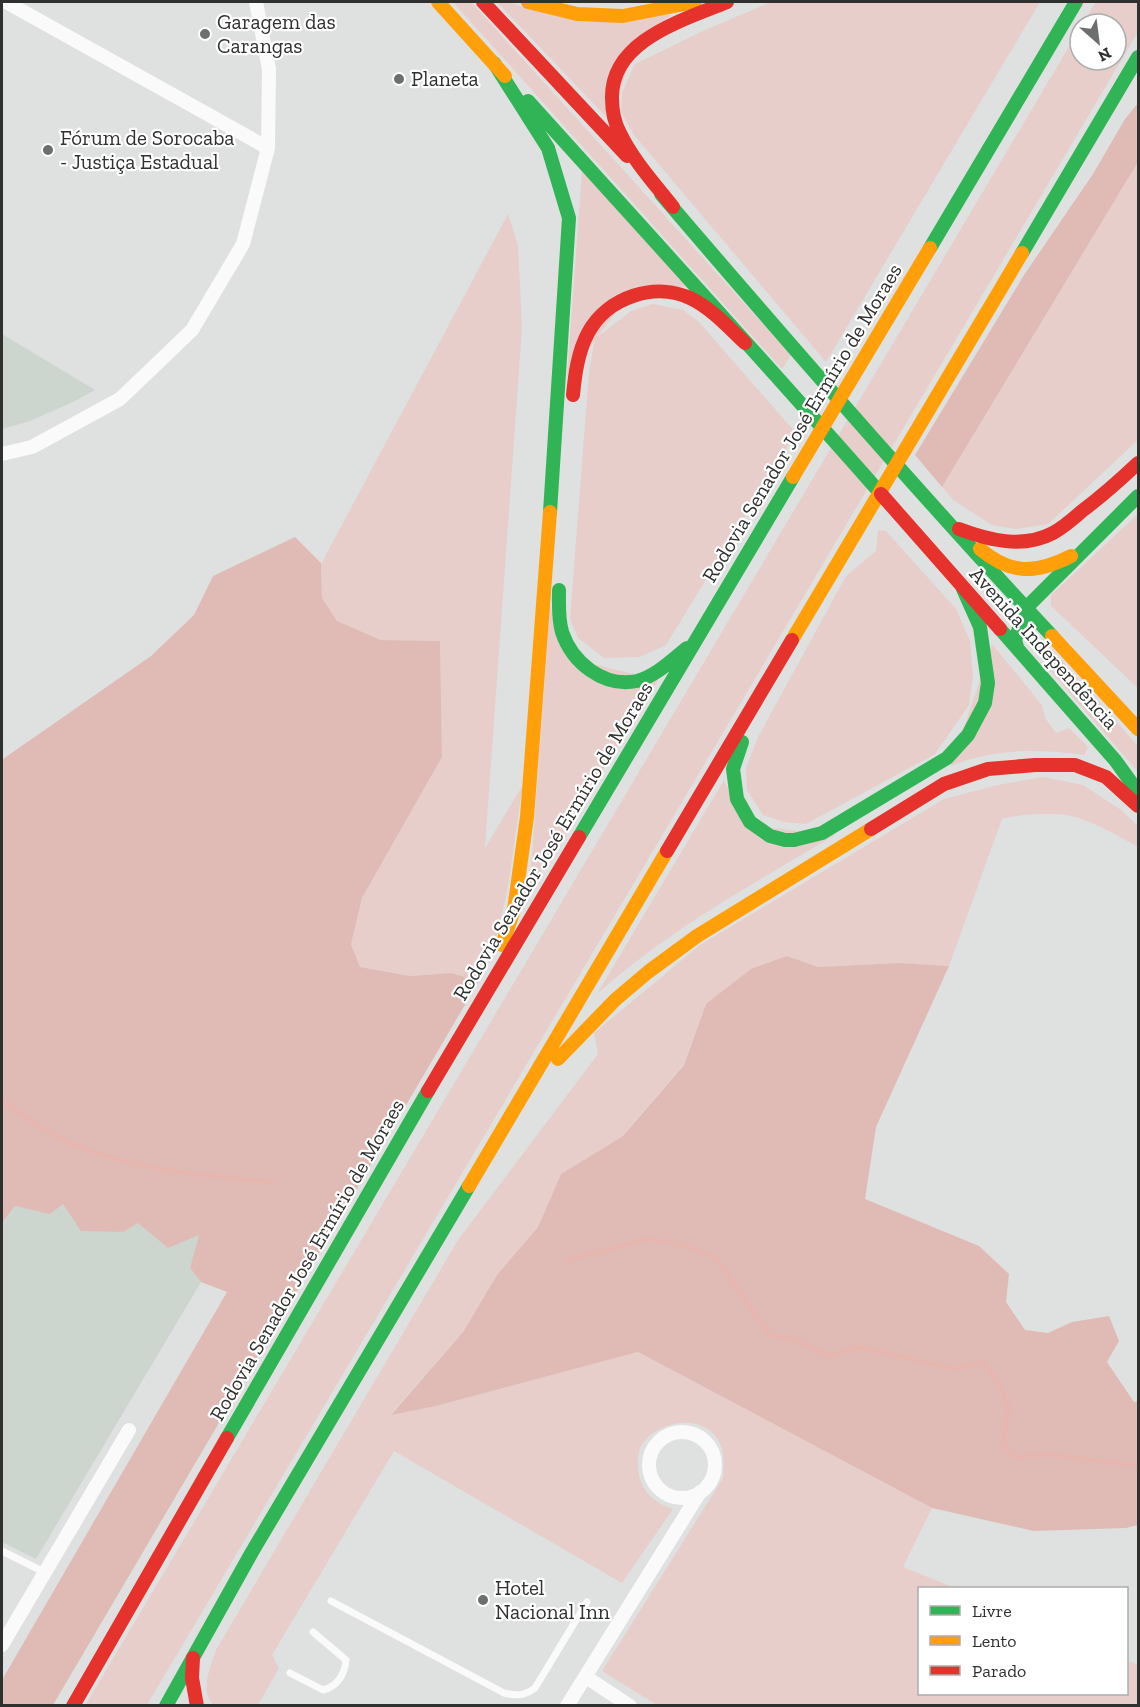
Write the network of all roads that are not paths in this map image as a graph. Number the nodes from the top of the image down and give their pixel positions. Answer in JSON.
{"nodes":[{"id":1,"x":6,"y":2,"type":"edge"},
{"id":2,"x":256,"y":2,"type":"edge"},
{"id":3,"x":438,"y":2,"type":"edge"},
{"id":4,"x":483,"y":2,"type":"edge"},
{"id":5,"x":528,"y":2,"type":"edge"},
{"id":6,"x":695,"y":2,"type":"edge"},
{"id":7,"x":727,"y":2,"type":"edge"},
{"id":8,"x":1067,"y":2,"type":"edge"},
{"id":9,"x":1076,"y":2,"type":"edge"},
{"id":10,"x":1138,"y":57,"type":"edge"},
{"id":11,"x":494,"y":63,"type":"junction"},
{"id":12,"x":1035,"y":70,"type":"junction"},
{"id":13,"x":1134,"y":91,"type":"dead end"},
{"id":14,"x":268,"y":148,"type":"junction"},
{"id":15,"x":1068,"y":174,"type":"junction"},
{"id":16,"x":673,"y":207,"type":"junction"},
{"id":17,"x":745,"y":344,"type":"junction"},
{"id":18,"x":572,"y":411,"type":"dead end"},
{"id":19,"x":2,"y":454,"type":"edge"},
{"id":20,"x":1138,"y":463,"type":"edge"},
{"id":21,"x":1138,"y":496,"type":"edge"},
{"id":22,"x":929,"y":502,"type":"junction"},
{"id":23,"x":959,"y":529,"type":"junction"},
{"id":24,"x":1086,"y":547,"type":"junction"},
{"id":25,"x":560,"y":577,"type":"dead end"},
{"id":26,"x":963,"y":589,"type":"junction"},
{"id":27,"x":1026,"y":608,"type":"junction"},
{"id":28,"x":699,"y":638,"type":"junction"},
{"id":29,"x":1017,"y":647,"type":"junction"},
{"id":30,"x":754,"y":706,"type":"junction"},
{"id":31,"x":1138,"y":729,"type":"edge"},
{"id":32,"x":1138,"y":792,"type":"edge"},
{"id":33,"x":1138,"y":806,"type":"edge"},
{"id":34,"x":481,"y":1001,"type":"junction"},
{"id":35,"x":521,"y":1099,"type":"junction"},
{"id":36,"x":129,"y":1430,"type":"dead end"},
{"id":37,"x":700,"y":1492,"type":"junction"},
{"id":38,"x":2,"y":1551,"type":"edge"},
{"id":39,"x":44,"y":1572,"type":"junction"},
{"id":40,"x":331,"y":1601,"type":"dead end"},
{"id":41,"x":587,"y":1602,"type":"dead end"},
{"id":42,"x":313,"y":1632,"type":"dead end"},
{"id":43,"x":2,"y":1645,"type":"edge"},
{"id":44,"x":194,"y":1656,"type":"junction"},
{"id":45,"x":290,"y":1673,"type":"dead end"},
{"id":46,"x":585,"y":1677,"type":"junction"},
{"id":47,"x":73,"y":1706,"type":"edge"},
{"id":48,"x":166,"y":1706,"type":"edge"},
{"id":49,"x":197,"y":1706,"type":"edge"},
{"id":50,"x":567,"y":1706,"type":"edge"},
{"id":51,"x":630,"y":1706,"type":"edge"}],
"edges":[{"from":1,"to":14,"type":"street"},
{"from":2,"to":14,"type":"street"},
{"from":3,"to":11,"type":"main road"},
{"from":4,"to":16,"type":"main road"},
{"from":5,"to":6,"type":"main road"},
{"from":7,"to":16,"type":"main road"},
{"from":8,"to":12,"type":"main road"},
{"from":9,"to":12,"type":"main road","name":"Rodovia Senador José Ermírio de Moraes"},
{"from":10,"to":15,"type":"main road"},
{"from":11,"to":17,"type":"main road"},
{"from":11,"to":34,"type":"main road"},
{"from":12,"to":28,"type":"main road","name":"Rodovia Senador José Ermírio de Moraes"},
{"from":13,"to":15,"type":"main road"},
{"from":14,"to":19,"type":"street"},
{"from":15,"to":30,"type":"main road"},
{"from":16,"to":22,"type":"main road"},
{"from":17,"to":18,"type":"main road"},
{"from":17,"to":26,"type":"main road","name":"Avenida Independência"},
{"from":20,"to":23,"type":"main road"},
{"from":21,"to":24,"type":"main road"},
{"from":22,"to":23,"type":"main road"},
{"from":22,"to":27,"type":"main road","name":"Avenida Independência"},
{"from":23,"to":24,"type":"main road"},
{"from":24,"to":27,"type":"main road"},
{"from":25,"to":28,"type":"main road"},
{"from":26,"to":29,"type":"main road","name":"Avenida Independência"},
{"from":26,"to":30,"type":"main road"},
{"from":27,"to":29,"type":"main road"},
{"from":27,"to":31,"type":"main road","name":"Avenida Independência"},
{"from":28,"to":34,"type":"main road","name":"Rodovia Senador José Ermírio de Moraes"},
{"from":29,"to":32,"type":"main road","name":"Avenida Independência"},
{"from":30,"to":35,"type":"main road"},
{"from":33,"to":35,"type":"main road"},
{"from":34,"to":47,"type":"main road","name":"Rodovia Senador José Ermírio de Moraes"},
{"from":35,"to":44,"type":"main road"},
{"from":36,"to":39,"type":"street"},
{"from":37,"to":37,"type":"street"},
{"from":37,"to":46,"type":"street"},
{"from":38,"to":39,"type":"lane"},
{"from":39,"to":43,"type":"street"},
{"from":40,"to":41,"type":"lane"},
{"from":42,"to":45,"type":"lane"},
{"from":44,"to":48,"type":"main road"},
{"from":44,"to":49,"type":"main road"},
{"from":46,"to":50,"type":"street"},
{"from":46,"to":51,"type":"street"}]}
